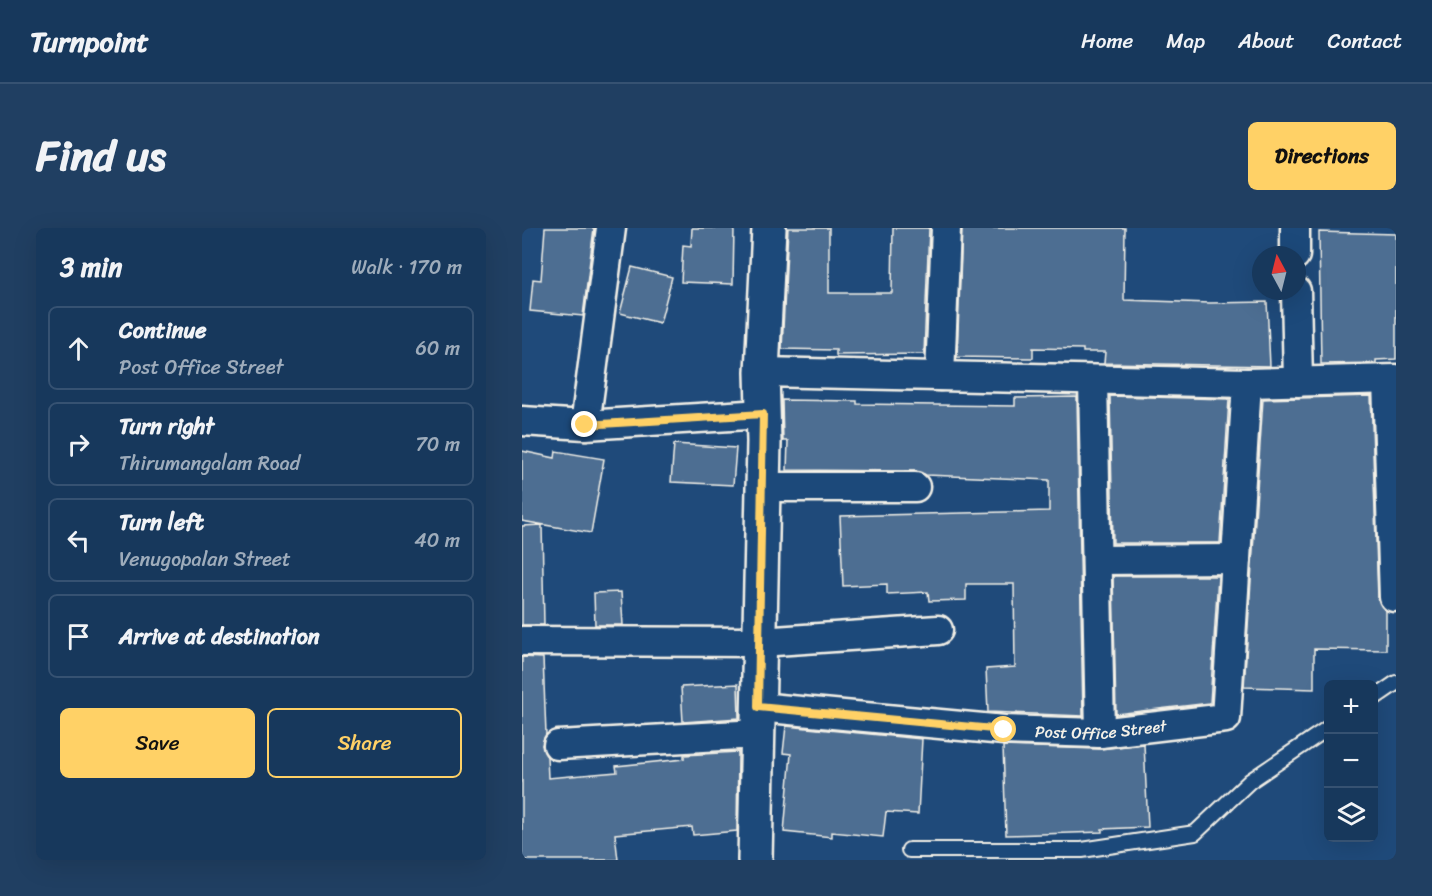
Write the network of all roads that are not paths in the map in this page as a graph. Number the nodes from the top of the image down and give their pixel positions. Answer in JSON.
{"nodes":[{"id":1,"x":611,"y":228,"type":"edge"},
{"id":2,"x":769,"y":228,"type":"edge"},
{"id":3,"x":946,"y":228,"type":"edge"},
{"id":4,"x":1295,"y":228,"type":"edge"},
{"id":5,"x":1295,"y":246,"type":"edge"},
{"id":6,"x":1296,"y":300,"type":"edge"},
{"id":7,"x":762,"y":372,"type":"junction"},
{"id":8,"x":940,"y":376,"type":"junction"},
{"id":9,"x":1392,"y":379,"type":"edge"},
{"id":10,"x":1094,"y":380,"type":"junction"},
{"id":11,"x":1299,"y":382,"type":"junction"},
{"id":12,"x":1247,"y":383,"type":"junction"},
{"id":13,"x":763,"y":414,"type":"junction"},
{"id":14,"x":522,"y":420,"type":"edge"},
{"id":15,"x":585,"y":425,"type":"junction"},
{"id":16,"x":763,"y":487,"type":"junction"},
{"id":17,"x":915,"y":487,"type":"dead end"},
{"id":18,"x":1236,"y":559,"type":"junction"},
{"id":19,"x":1097,"y":560,"type":"junction"},
{"id":20,"x":1394,"y":597,"type":"dead end"},
{"id":21,"x":938,"y":630,"type":"dead end"},
{"id":22,"x":522,"y":641,"type":"edge"},
{"id":23,"x":760,"y":642,"type":"junction"},
{"id":24,"x":1396,"y":683,"type":"edge"},
{"id":25,"x":1378,"y":695,"type":"edge"},
{"id":26,"x":758,"y":720,"type":"junction"},
{"id":27,"x":1324,"y":731,"type":"edge"},
{"id":28,"x":1100,"y":733,"type":"junction"},
{"id":29,"x":558,"y":745,"type":"dead end"},
{"id":30,"x":909,"y":850,"type":"dead end"},
{"id":31,"x":755,"y":860,"type":"edge"}],
"edges":[{"from":1,"to":15,"type":"street"},
{"from":2,"to":7,"type":"street"},
{"from":3,"to":8,"type":"street"},
{"from":4,"to":5,"type":"street"},
{"from":6,"to":11,"type":"street"},
{"from":7,"to":8,"type":"street"},
{"from":7,"to":13,"type":"street"},
{"from":8,"to":10,"type":"street"},
{"from":9,"to":11,"type":"street"},
{"from":9,"to":20,"type":"street"},
{"from":10,"to":12,"type":"street"},
{"from":10,"to":19,"type":"street"},
{"from":11,"to":12,"type":"street"},
{"from":12,"to":18,"type":"street"},
{"from":13,"to":15,"type":"street"},
{"from":13,"to":16,"type":"street"},
{"from":14,"to":15,"type":"street"},
{"from":16,"to":17,"type":"street"},
{"from":16,"to":23,"type":"street"},
{"from":18,"to":19,"type":"street"},
{"from":18,"to":28,"type":"street","name":"Post Office Street"},
{"from":19,"to":28,"type":"street"},
{"from":21,"to":23,"type":"street"},
{"from":22,"to":23,"type":"street"},
{"from":23,"to":26,"type":"street"},
{"from":24,"to":25,"type":"lane"},
{"from":26,"to":28,"type":"street","name":"Post Office Street"},
{"from":26,"to":29,"type":"street","name":"Post Office Street"},
{"from":26,"to":31,"type":"street"},
{"from":27,"to":30,"type":"lane"}]}
